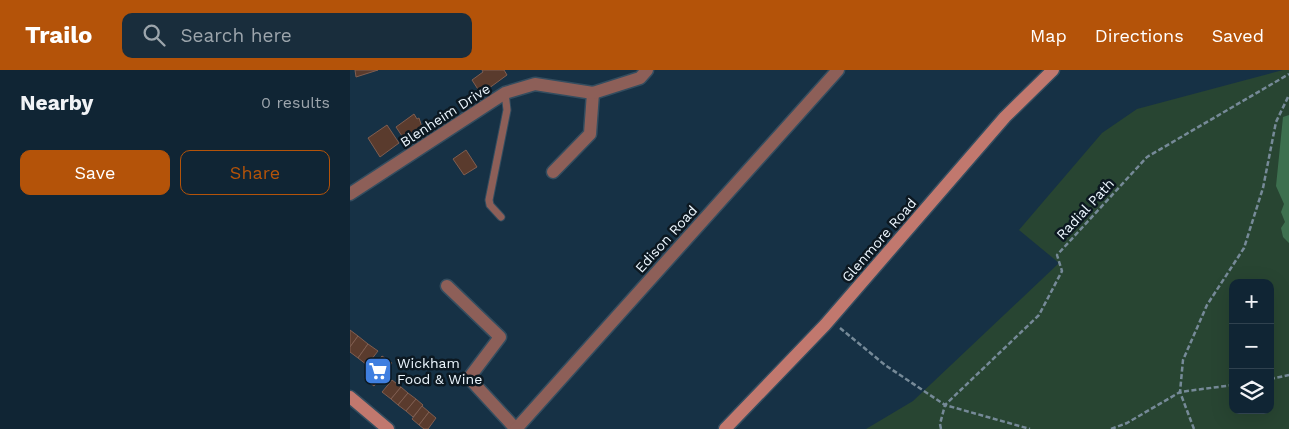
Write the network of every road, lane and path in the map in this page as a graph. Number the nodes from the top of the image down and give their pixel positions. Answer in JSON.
{"nodes":[{"id":1,"x":647,"y":70,"type":"edge"},
{"id":2,"x":838,"y":70,"type":"edge"},
{"id":3,"x":1053,"y":70,"type":"edge"},
{"id":4,"x":1289,"y":74,"type":"edge"},
{"id":5,"x":505,"y":93,"type":"junction"},
{"id":6,"x":593,"y":93,"type":"junction"},
{"id":7,"x":1289,"y":95,"type":"edge"},
{"id":8,"x":553,"y":172,"type":"dead end"},
{"id":9,"x":350,"y":194,"type":"edge"},
{"id":10,"x":500,"y":216,"type":"dead end"},
{"id":11,"x":447,"y":286,"type":"dead end"},
{"id":12,"x":830,"y":320,"type":"junction"},
{"id":13,"x":1289,"y":375,"type":"edge"},
{"id":14,"x":1274,"y":378,"type":"edge"},
{"id":15,"x":1229,"y":386,"type":"edge"},
{"id":16,"x":1180,"y":392,"type":"junction"},
{"id":17,"x":350,"y":397,"type":"edge"},
{"id":18,"x":945,"y":405,"type":"junction"},
{"id":19,"x":388,"y":429,"type":"edge"},
{"id":20,"x":516,"y":429,"type":"edge"},
{"id":21,"x":725,"y":429,"type":"edge"},
{"id":22,"x":941,"y":429,"type":"edge"},
{"id":23,"x":1030,"y":429,"type":"edge"},
{"id":24,"x":1111,"y":429,"type":"edge"},
{"id":25,"x":1194,"y":429,"type":"edge"}],
"edges":[{"from":1,"to":6,"type":"street","name":"Blenheim Drive"},
{"from":2,"to":20,"type":"street","name":"Edison Road"},
{"from":3,"to":12,"type":"street","name":"Glenmore Road"},
{"from":4,"to":18,"type":"path","name":"Radial Path"},
{"from":5,"to":6,"type":"street","name":"Blenheim Drive"},
{"from":5,"to":9,"type":"street","name":"Blenheim Drive"},
{"from":5,"to":10,"type":"lane"},
{"from":6,"to":8,"type":"street"},
{"from":7,"to":16,"type":"path"},
{"from":11,"to":20,"type":"street"},
{"from":12,"to":18,"type":"path"},
{"from":12,"to":21,"type":"street","name":"Glenmore Road"},
{"from":13,"to":14,"type":"path"},
{"from":15,"to":16,"type":"path"},
{"from":16,"to":24,"type":"path"},
{"from":16,"to":25,"type":"path"},
{"from":17,"to":19,"type":"street"},
{"from":18,"to":22,"type":"path"},
{"from":18,"to":23,"type":"path"}]}
